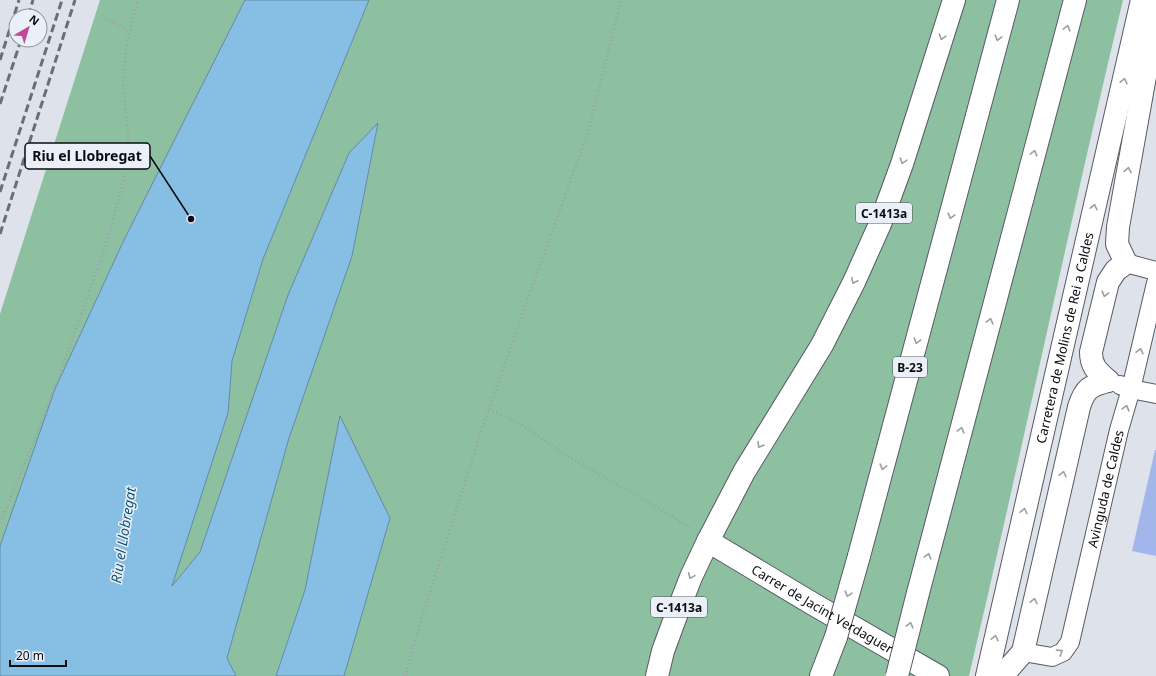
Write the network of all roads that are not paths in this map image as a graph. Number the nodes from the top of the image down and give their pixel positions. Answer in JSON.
{"nodes":[{"id":1,"x":954,"y":0,"type":"edge"},
{"id":2,"x":1008,"y":0,"type":"edge"},
{"id":3,"x":1075,"y":0,"type":"edge"},
{"id":4,"x":1142,"y":0,"type":"edge"},
{"id":5,"x":1156,"y":4,"type":"edge"},
{"id":6,"x":1126,"y":263,"type":"junction"},
{"id":7,"x":1156,"y":271,"type":"edge"},
{"id":8,"x":1156,"y":283,"type":"edge"},
{"id":9,"x":1108,"y":381,"type":"junction"},
{"id":10,"x":1131,"y":389,"type":"junction"},
{"id":11,"x":1156,"y":394,"type":"edge"},
{"id":12,"x":708,"y":541,"type":"junction"},
{"id":13,"x":836,"y":637,"type":"junction"},
{"id":14,"x":1023,"y":652,"type":"junction"},
{"id":15,"x":657,"y":676,"type":"edge"},
{"id":16,"x":821,"y":676,"type":"edge"},
{"id":17,"x":828,"y":676,"type":"edge"},
{"id":18,"x":896,"y":676,"type":"edge"},
{"id":19,"x":938,"y":676,"type":"edge"},
{"id":20,"x":987,"y":676,"type":"edge"},
{"id":21,"x":1002,"y":676,"type":"edge"}],
"edges":[{"from":1,"to":12,"type":"main road","number":"C-1413a","one_way":true},
{"from":2,"to":13,"type":"main road","number":"B-23","one_way":true,"bridge":true},
{"from":18,"to":3,"type":"main road","one_way":true,"bridge":true},
{"from":20,"to":4,"type":"main road","name":"Carretera de Molins de Rei a Caldes","one_way":true},
{"from":6,"to":5,"type":"main road","one_way":true},
{"from":6,"to":7,"type":"street"},
{"from":6,"to":9,"type":"main road","one_way":true},
{"from":10,"to":8,"type":"street","name":"Avinguda de Caldes","one_way":true},
{"from":9,"to":10,"type":"street"},
{"from":14,"to":9,"type":"main road","one_way":true},
{"from":10,"to":11,"type":"street"},
{"from":14,"to":10,"type":"street","name":"Avinguda de Caldes","one_way":true},
{"from":12,"to":15,"type":"main road","number":"C-1413a","one_way":true},
{"from":12,"to":19,"type":"main road","name":"Carrer de Jacint Verdaguer"},
{"from":13,"to":16,"type":"main road"},
{"from":13,"to":17,"type":"main road","number":"B-23"},
{"from":14,"to":21,"type":"main road"}]}
